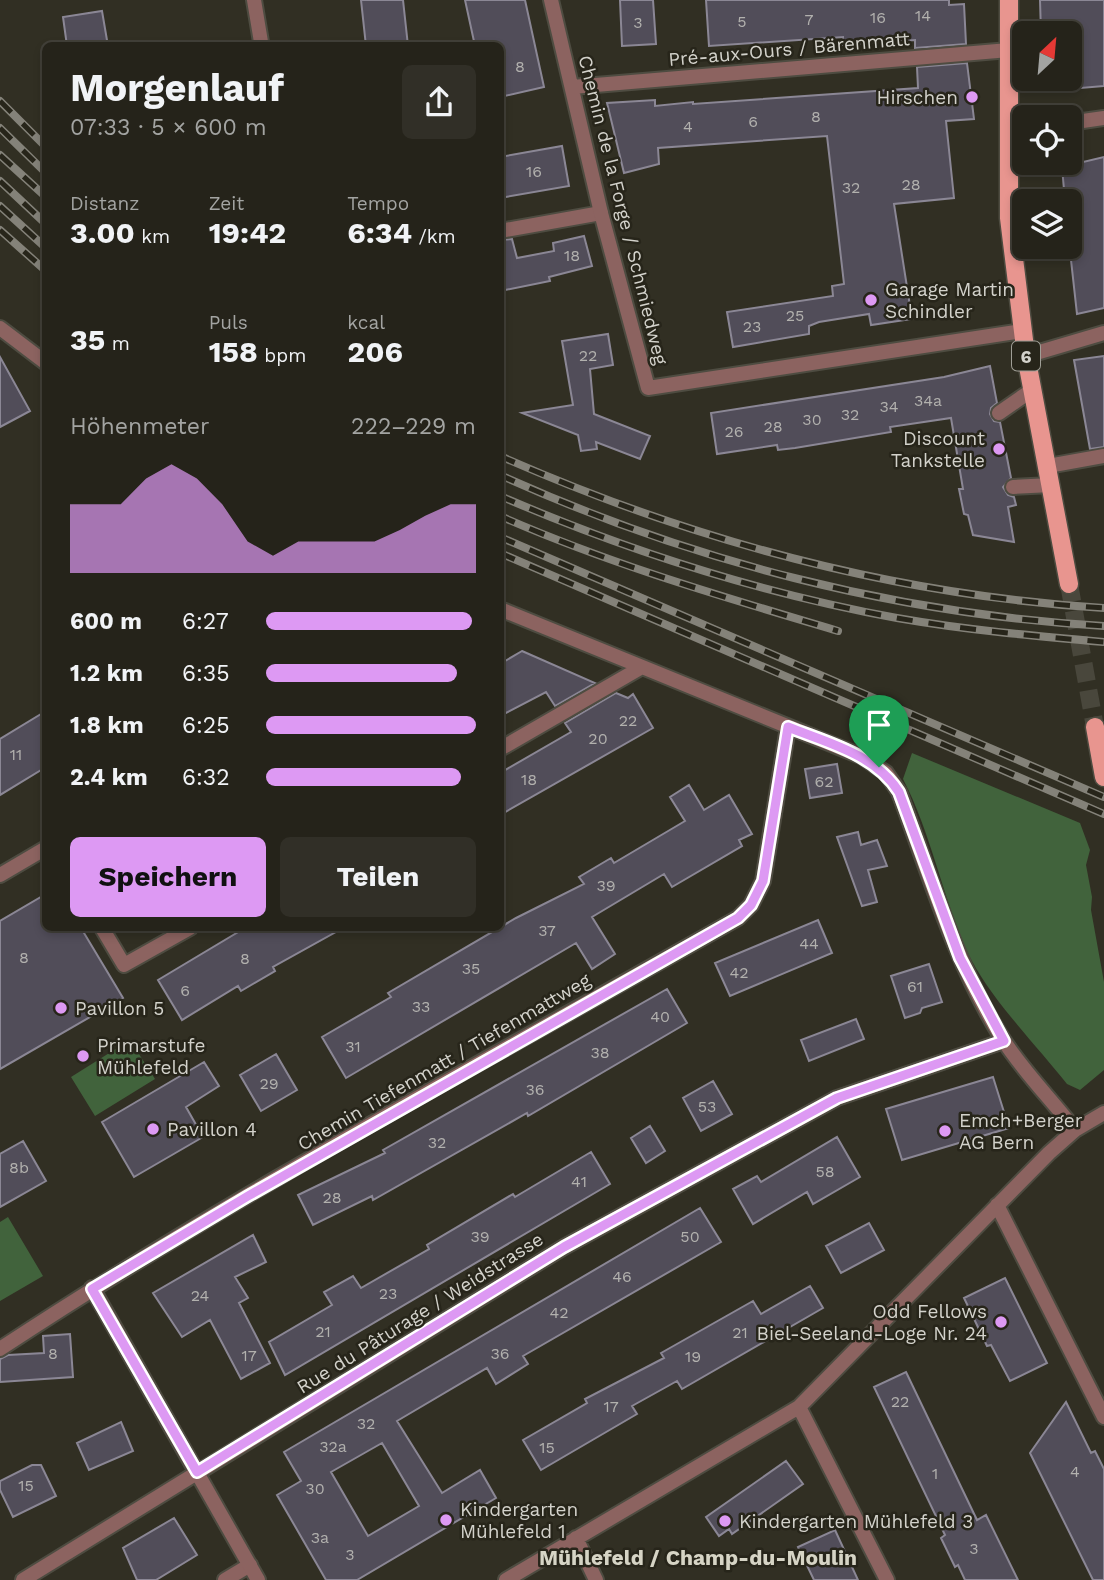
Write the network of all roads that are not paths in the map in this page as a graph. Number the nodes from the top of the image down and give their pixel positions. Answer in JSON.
{"nodes":[{"id":1,"x":254,"y":0,"type":"edge"},
{"id":2,"x":551,"y":0,"type":"edge"},
{"id":3,"x":1009,"y":0,"type":"edge"},
{"id":4,"x":261,"y":42,"type":"dead end"},
{"id":5,"x":1010,"y":50,"type":"junction"},
{"id":6,"x":572,"y":87,"type":"junction"},
{"id":7,"x":1015,"y":105,"type":"edge"},
{"id":8,"x":1104,"y":118,"type":"edge"},
{"id":9,"x":1082,"y":121,"type":"edge"},
{"id":10,"x":1013,"y":175,"type":"edge"},
{"id":11,"x":601,"y":213,"type":"junction"},
{"id":12,"x":504,"y":230,"type":"edge"},
{"id":13,"x":0,"y":328,"type":"edge"},
{"id":14,"x":1022,"y":331,"type":"junction"},
{"id":15,"x":1104,"y":333,"type":"edge"},
{"id":16,"x":1026,"y":356,"type":"junction"},
{"id":17,"x":42,"y":360,"type":"edge"},
{"id":18,"x":1032,"y":390,"type":"junction"},
{"id":19,"x":999,"y":413,"type":"dead end"},
{"id":20,"x":1104,"y":456,"type":"edge"},
{"id":21,"x":1048,"y":466,"type":"junction"},
{"id":22,"x":1051,"y":485,"type":"junction"},
{"id":23,"x":1013,"y":487,"type":"dead end"},
{"id":24,"x":1069,"y":584,"type":"tunnel mouth"},
{"id":25,"x":504,"y":612,"type":"edge"},
{"id":26,"x":642,"y":667,"type":"junction"},
{"id":27,"x":788,"y":727,"type":"junction"},
{"id":28,"x":1095,"y":727,"type":"tunnel mouth"},
{"id":29,"x":504,"y":747,"type":"edge"},
{"id":30,"x":1104,"y":771,"type":"edge"},
{"id":31,"x":42,"y":850,"type":"edge"},
{"id":32,"x":0,"y":875,"type":"edge"},
{"id":33,"x":104,"y":931,"type":"edge"},
{"id":34,"x":185,"y":931,"type":"edge"},
{"id":35,"x":1004,"y":1041,"type":"junction"},
{"id":36,"x":1104,"y":1112,"type":"edge"},
{"id":37,"x":1075,"y":1130,"type":"junction"},
{"id":38,"x":997,"y":1205,"type":"junction"},
{"id":39,"x":92,"y":1289,"type":"junction"},
{"id":40,"x":0,"y":1349,"type":"edge"},
{"id":41,"x":799,"y":1407,"type":"junction"},
{"id":42,"x":1104,"y":1417,"type":"edge"},
{"id":43,"x":197,"y":1472,"type":"junction"},
{"id":44,"x":576,"y":1538,"type":"junction"},
{"id":45,"x":250,"y":1565,"type":"junction"},
{"id":46,"x":23,"y":1580,"type":"edge"},
{"id":47,"x":225,"y":1580,"type":"edge"},
{"id":48,"x":258,"y":1580,"type":"edge"},
{"id":49,"x":506,"y":1580,"type":"edge"},
{"id":50,"x":596,"y":1580,"type":"edge"},
{"id":51,"x":887,"y":1580,"type":"edge"}],
"edges":[{"from":1,"to":4,"type":"street"},
{"from":2,"to":6,"type":"street","name":"Chemin de la Forge / Schmiedweg"},
{"from":3,"to":5,"type":"main road","number":"6"},
{"from":5,"to":6,"type":"street","name":"Pré-aux-Ours / Bärenmatt"},
{"from":5,"to":7,"type":"main road","number":"6"},
{"from":6,"to":11,"type":"street","name":"Chemin de la Forge / Schmiedweg"},
{"from":8,"to":9,"type":"street"},
{"from":10,"to":14,"type":"main road","number":"6"},
{"from":11,"to":12,"type":"street"},
{"from":11,"to":14,"type":"street","name":"Chemin de la Forge / Schmiedweg"},
{"from":13,"to":17,"type":"street"},
{"from":14,"to":16,"type":"main road","number":"6"},
{"from":15,"to":16,"type":"street"},
{"from":16,"to":18,"type":"main road","number":"6"},
{"from":18,"to":19,"type":"street"},
{"from":18,"to":21,"type":"main road","number":"6"},
{"from":20,"to":21,"type":"street"},
{"from":21,"to":22,"type":"main road","number":"6"},
{"from":22,"to":23,"type":"street"},
{"from":22,"to":24,"type":"main road","number":"6"},
{"from":25,"to":26,"type":"street"},
{"from":26,"to":27,"type":"street"},
{"from":26,"to":29,"type":"street"},
{"from":27,"to":35,"type":"street"},
{"from":27,"to":39,"type":"street","name":"Chemin Tiefenmatt / Tiefenmattweg"},
{"from":28,"to":30,"type":"main road"},
{"from":31,"to":32,"type":"street"},
{"from":33,"to":34,"type":"street"},
{"from":35,"to":37,"type":"street"},
{"from":35,"to":43,"type":"street","name":"Rue du Pâturage / Weidstrasse"},
{"from":36,"to":37,"type":"street"},
{"from":37,"to":38,"type":"street"},
{"from":38,"to":41,"type":"street"},
{"from":38,"to":42,"type":"street"},
{"from":39,"to":40,"type":"street","name":"Chemin Tiefenmatt / Tiefenmattweg"},
{"from":39,"to":43,"type":"street"},
{"from":41,"to":44,"type":"street"},
{"from":41,"to":51,"type":"street"},
{"from":43,"to":45,"type":"street"},
{"from":43,"to":46,"type":"street","name":"Rue du Pâturage / Weidstrasse"},
{"from":44,"to":49,"type":"street"},
{"from":44,"to":50,"type":"street"},
{"from":45,"to":47,"type":"street"},
{"from":45,"to":48,"type":"street"}]}
